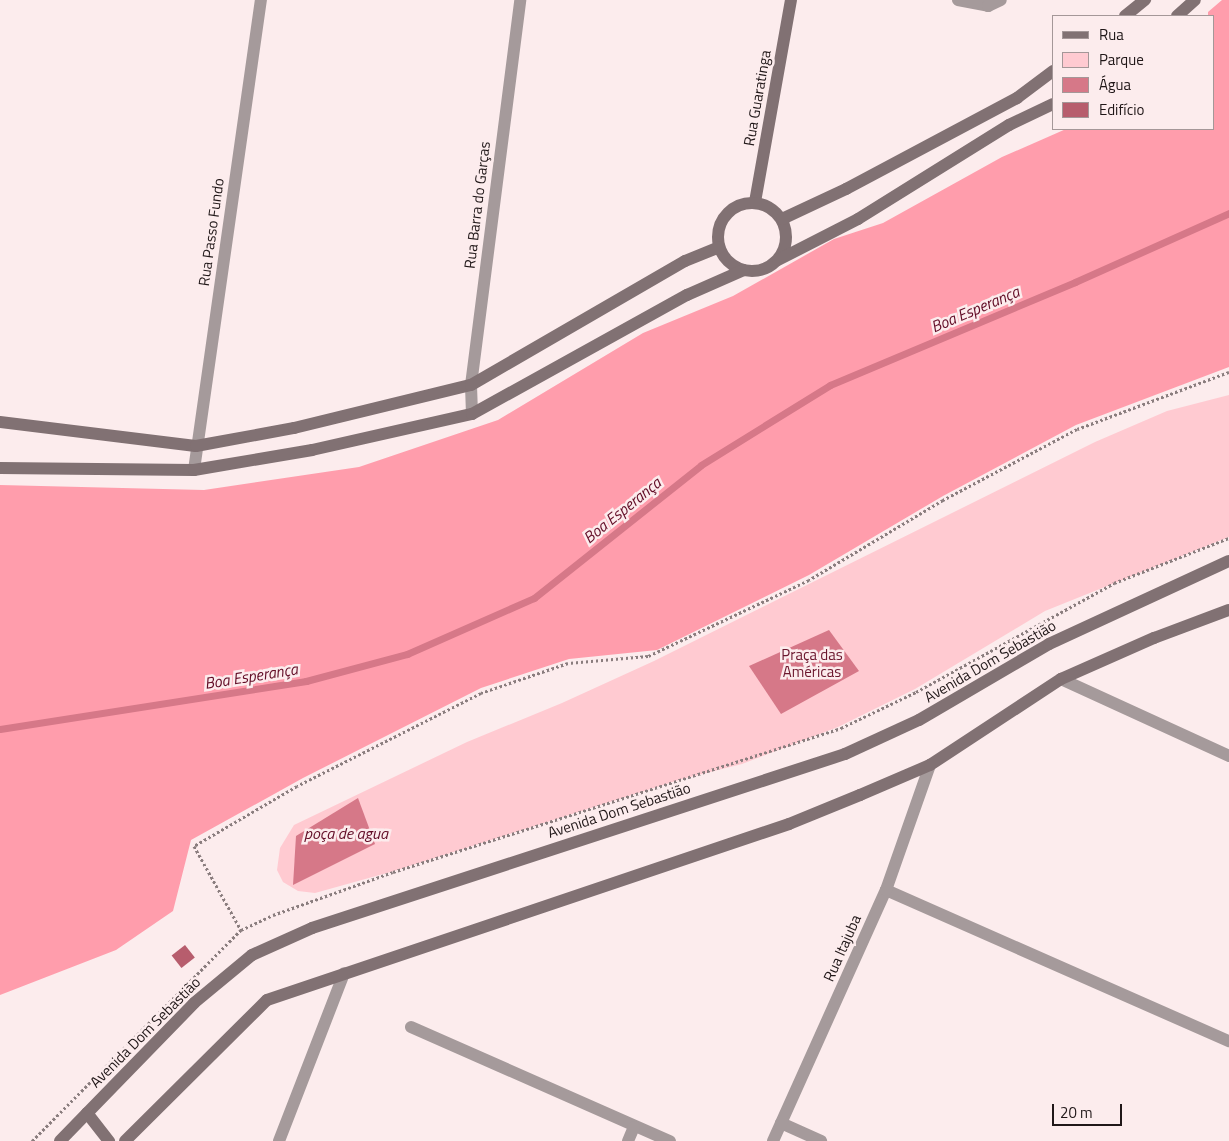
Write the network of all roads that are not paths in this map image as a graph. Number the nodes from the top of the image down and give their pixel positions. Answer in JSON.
{"nodes":[{"id":1,"x":261,"y":0,"type":"edge"},
{"id":2,"x":520,"y":0,"type":"edge"},
{"id":3,"x":791,"y":0,"type":"edge"},
{"id":4,"x":958,"y":0,"type":"edge"},
{"id":5,"x":1001,"y":0,"type":"edge"},
{"id":6,"x":1145,"y":0,"type":"edge"},
{"id":7,"x":1195,"y":0,"type":"edge"},
{"id":8,"x":1125,"y":15,"type":"edge"},
{"id":9,"x":1178,"y":15,"type":"edge"},
{"id":10,"x":1052,"y":71,"type":"edge"},
{"id":11,"x":1052,"y":104,"type":"edge"},
{"id":12,"x":755,"y":202,"type":"junction"},
{"id":13,"x":782,"y":219,"type":"junction"},
{"id":14,"x":719,"y":247,"type":"junction"},
{"id":15,"x":778,"y":260,"type":"junction"},
{"id":16,"x":744,"y":270,"type":"junction"},
{"id":17,"x":471,"y":385,"type":"junction"},
{"id":18,"x":472,"y":414,"type":"junction"},
{"id":19,"x":0,"y":422,"type":"edge"},
{"id":20,"x":196,"y":446,"type":"junction"},
{"id":21,"x":0,"y":468,"type":"edge"},
{"id":22,"x":194,"y":470,"type":"junction"},
{"id":23,"x":1229,"y":561,"type":"edge"},
{"id":24,"x":1229,"y":610,"type":"edge"},
{"id":25,"x":1061,"y":679,"type":"junction"},
{"id":26,"x":1229,"y":756,"type":"edge"},
{"id":27,"x":930,"y":765,"type":"junction"},
{"id":28,"x":886,"y":890,"type":"junction"},
{"id":29,"x":344,"y":973,"type":"junction"},
{"id":30,"x":411,"y":1027,"type":"dead end"},
{"id":31,"x":1229,"y":1041,"type":"edge"},
{"id":32,"x":87,"y":1113,"type":"junction"},
{"id":33,"x":781,"y":1123,"type":"junction"},
{"id":34,"x":634,"y":1127,"type":"junction"},
{"id":35,"x":60,"y":1141,"type":"edge"},
{"id":36,"x":109,"y":1141,"type":"edge"},
{"id":37,"x":126,"y":1141,"type":"edge"},
{"id":38,"x":280,"y":1141,"type":"edge"},
{"id":39,"x":628,"y":1141,"type":"edge"},
{"id":40,"x":670,"y":1141,"type":"edge"},
{"id":41,"x":773,"y":1141,"type":"edge"},
{"id":42,"x":821,"y":1141,"type":"edge"}],
"edges":[{"from":1,"to":20,"type":"street","name":"Rua Passo Fundo"},
{"from":2,"to":17,"type":"street","name":"Rua Barra do Garças"},
{"from":3,"to":12,"type":"street","name":"Rua Guaratinga"},
{"from":4,"to":5,"type":"street"},
{"from":6,"to":8,"type":"street"},
{"from":7,"to":9,"type":"street"},
{"from":10,"to":13,"type":"street"},
{"from":11,"to":15,"type":"street"},
{"from":12,"to":13,"type":"street"},
{"from":12,"to":14,"type":"street"},
{"from":13,"to":15,"type":"street"},
{"from":14,"to":16,"type":"street"},
{"from":14,"to":17,"type":"street"},
{"from":15,"to":16,"type":"street"},
{"from":16,"to":18,"type":"street"},
{"from":17,"to":18,"type":"street","name":"Rua Barra do Garças"},
{"from":17,"to":20,"type":"street"},
{"from":18,"to":22,"type":"street"},
{"from":19,"to":20,"type":"street"},
{"from":20,"to":22,"type":"street","name":"Rua Passo Fundo"},
{"from":21,"to":22,"type":"street"},
{"from":23,"to":32,"type":"street","name":"Avenida Dom Sebastião"},
{"from":24,"to":25,"type":"street"},
{"from":25,"to":26,"type":"street"},
{"from":25,"to":27,"type":"street"},
{"from":27,"to":28,"type":"street","name":"Rua Itajuba"},
{"from":27,"to":29,"type":"street"},
{"from":28,"to":31,"type":"street"},
{"from":28,"to":33,"type":"street","name":"Rua Itajuba"},
{"from":29,"to":37,"type":"street"},
{"from":29,"to":38,"type":"street"},
{"from":30,"to":34,"type":"street"},
{"from":32,"to":35,"type":"street","name":"Avenida Dom Sebastião"},
{"from":32,"to":36,"type":"street"},
{"from":33,"to":41,"type":"street","name":"Rua Itajuba"},
{"from":33,"to":42,"type":"street"},
{"from":34,"to":39,"type":"street"},
{"from":34,"to":40,"type":"street"}]}
